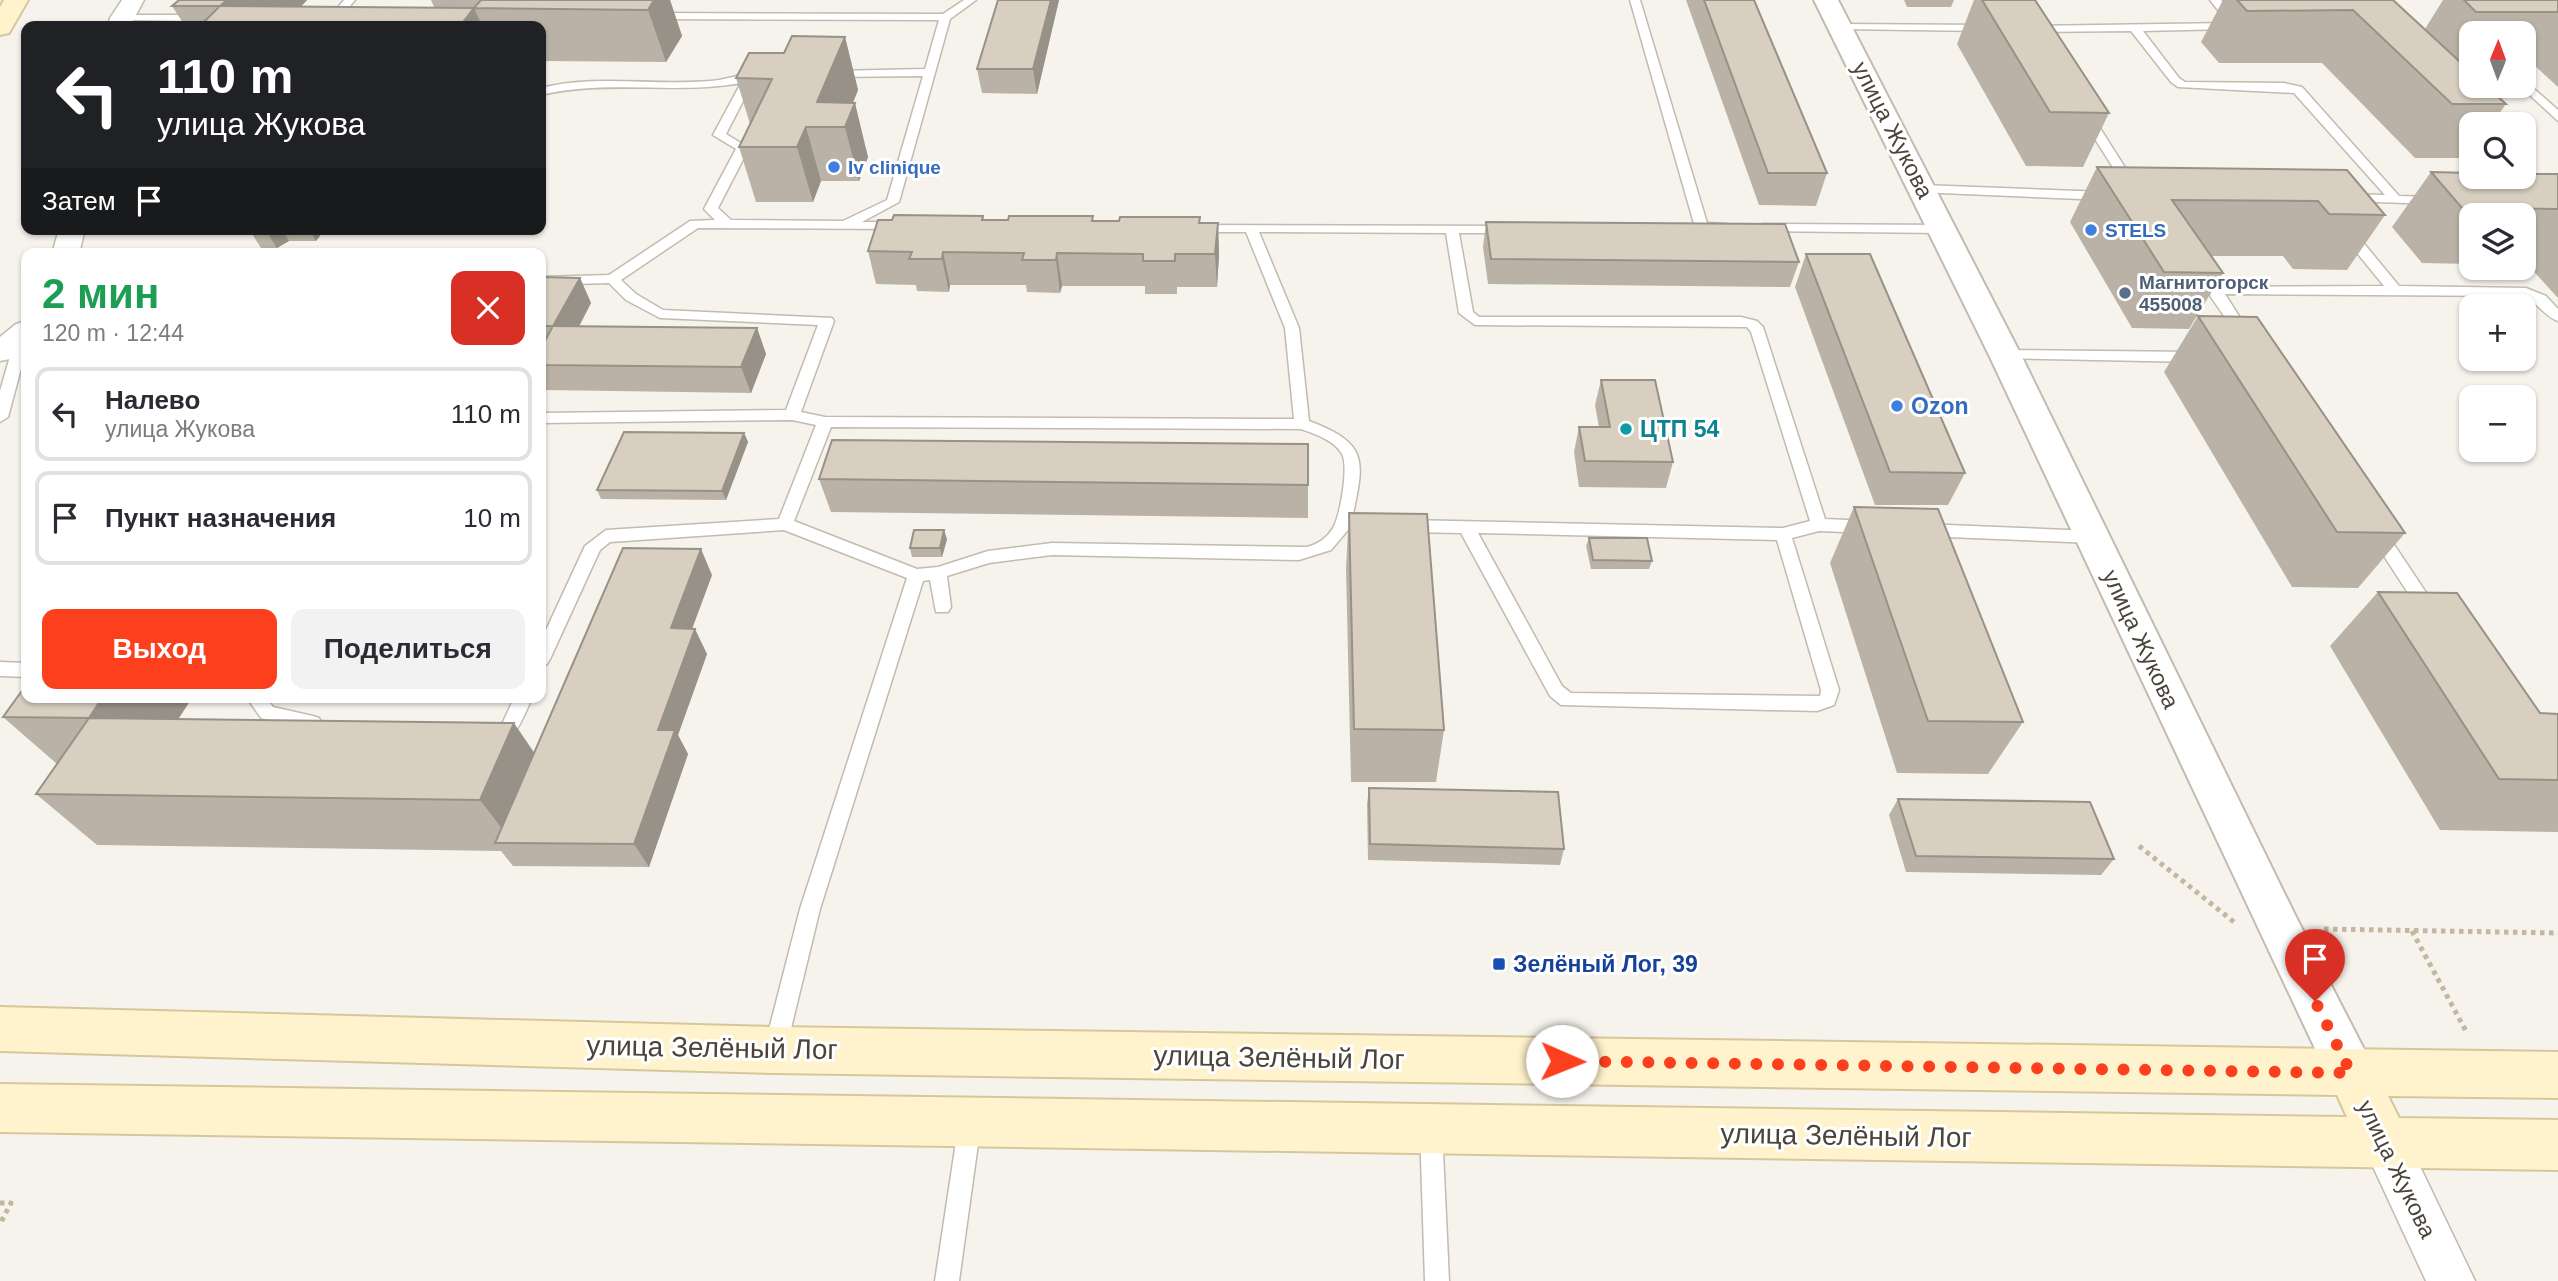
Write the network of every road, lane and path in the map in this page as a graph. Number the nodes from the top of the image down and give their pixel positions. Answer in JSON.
{"nodes":[{"id":1,"x":16,"y":0,"type":"edge"},
{"id":2,"x":350,"y":0,"type":"edge"},
{"id":3,"x":971,"y":0,"type":"edge"},
{"id":4,"x":1635,"y":0,"type":"edge"},
{"id":5,"x":2215,"y":0,"type":"edge"},
{"id":6,"x":1833,"y":13,"type":"edge"},
{"id":7,"x":125,"y":15,"type":"edge"},
{"id":8,"x":634,"y":16,"type":"dead end"},
{"id":9,"x":945,"y":17,"type":"junction"},
{"id":10,"x":212,"y":18,"type":"edge"},
{"id":11,"x":331,"y":21,"type":"edge"},
{"id":12,"x":2237,"y":26,"type":"junction"},
{"id":13,"x":2251,"y":26,"type":"edge"},
{"id":14,"x":2134,"y":27,"type":"junction"},
{"id":15,"x":0,"y":28,"type":"edge"},
{"id":16,"x":2004,"y":29,"type":"edge"},
{"id":17,"x":2017,"y":29,"type":"edge"},
{"id":18,"x":2031,"y":29,"type":"junction"},
{"id":19,"x":2038,"y":40,"type":"edge"},
{"id":20,"x":931,"y":72,"type":"junction"},
{"id":21,"x":820,"y":75,"type":"edge"},
{"id":22,"x":751,"y":76,"type":"junction"},
{"id":23,"x":778,"y":76,"type":"edge"},
{"id":24,"x":546,"y":90,"type":"edge"},
{"id":25,"x":2536,"y":96,"type":"edge"},
{"id":26,"x":2081,"y":107,"type":"edge"},
{"id":27,"x":2558,"y":117,"type":"edge"},
{"id":28,"x":1923,"y":189,"type":"junction"},
{"id":29,"x":2331,"y":198,"type":"edge"},
{"id":30,"x":2393,"y":198,"type":"junction"},
{"id":31,"x":2446,"y":202,"type":"edge"},
{"id":32,"x":2336,"y":218,"type":"edge"},
{"id":33,"x":727,"y":225,"type":"junction"},
{"id":34,"x":844,"y":225,"type":"junction"},
{"id":35,"x":912,"y":226,"type":"edge"},
{"id":36,"x":1183,"y":228,"type":"edge"},
{"id":37,"x":1251,"y":228,"type":"junction"},
{"id":38,"x":1452,"y":229,"type":"junction"},
{"id":39,"x":1521,"y":229,"type":"edge"},
{"id":40,"x":1943,"y":229,"type":"junction"},
{"id":41,"x":612,"y":279,"type":"junction"},
{"id":42,"x":546,"y":281,"type":"edge"},
{"id":43,"x":2395,"y":290,"type":"junction"},
{"id":44,"x":2558,"y":317,"type":"edge"},
{"id":45,"x":21,"y":334,"type":"edge"},
{"id":46,"x":21,"y":345,"type":"edge"},
{"id":47,"x":2252,"y":347,"type":"edge"},
{"id":48,"x":0,"y":352,"type":"edge"},
{"id":49,"x":2005,"y":355,"type":"junction"},
{"id":50,"x":2206,"y":357,"type":"edge"},
{"id":51,"x":792,"y":415,"type":"junction"},
{"id":52,"x":0,"y":417,"type":"edge"},
{"id":53,"x":546,"y":418,"type":"edge"},
{"id":54,"x":825,"y":422,"type":"junction"},
{"id":55,"x":1302,"y":424,"type":"junction"},
{"id":56,"x":2367,"y":518,"type":"edge"},
{"id":57,"x":785,"y":524,"type":"junction"},
{"id":58,"x":1343,"y":524,"type":"junction"},
{"id":59,"x":1819,"y":525,"type":"junction"},
{"id":60,"x":1466,"y":527,"type":"junction"},
{"id":61,"x":1885,"y":528,"type":"edge"},
{"id":62,"x":1912,"y":529,"type":"edge"},
{"id":63,"x":1783,"y":534,"type":"junction"},
{"id":64,"x":2093,"y":537,"type":"junction"},
{"id":65,"x":938,"y":573,"type":"junction"},
{"id":66,"x":916,"y":575,"type":"junction"},
{"id":67,"x":943,"y":607,"type":"dead end"},
{"id":68,"x":2436,"y":621,"type":"edge"},
{"id":69,"x":546,"y":648,"type":"edge"},
{"id":70,"x":0,"y":669,"type":"edge"},
{"id":71,"x":21,"y":670,"type":"edge"},
{"id":72,"x":260,"y":703,"type":"edge"},
{"id":73,"x":520,"y":703,"type":"edge"},
{"id":74,"x":335,"y":726,"type":"edge"},
{"id":75,"x":470,"y":740,"type":"edge"},
{"id":76,"x":2139,"y":846,"type":"dead end"},
{"id":77,"x":2240,"y":927,"type":"dead end"},
{"id":78,"x":2319,"y":929,"type":"dead end"},
{"id":79,"x":2412,"y":931,"type":"junction"},
{"id":80,"x":2558,"y":933,"type":"edge"},
{"id":81,"x":0,"y":1029,"type":"edge"},
{"id":82,"x":2468,"y":1033,"type":"dead end"},
{"id":83,"x":775,"y":1050,"type":"junction"},
{"id":84,"x":2351,"y":1073,"type":"junction"},
{"id":85,"x":2558,"y":1076,"type":"edge"},
{"id":86,"x":0,"y":1108,"type":"edge"},
{"id":87,"x":970,"y":1122,"type":"junction"},
{"id":88,"x":1431,"y":1129,"type":"junction"},
{"id":89,"x":2385,"y":1143,"type":"junction"},
{"id":90,"x":2558,"y":1146,"type":"edge"},
{"id":91,"x":0,"y":1203,"type":"edge"},
{"id":92,"x":0,"y":1224,"type":"edge"},
{"id":93,"x":947,"y":1281,"type":"edge"},
{"id":94,"x":1437,"y":1281,"type":"edge"},
{"id":95,"x":2451,"y":1281,"type":"edge"}],
"edges":[{"from":1,"to":15,"type":"main road"},
{"from":2,"to":11,"type":"lane"},
{"from":3,"to":9,"type":"lane"},
{"from":4,"to":40,"type":"lane"},
{"from":5,"to":12,"type":"lane"},
{"from":6,"to":16,"type":"lane"},
{"from":6,"to":28,"type":"street","name":"улица Жукова"},
{"from":7,"to":10,"type":"lane"},
{"from":8,"to":9,"type":"lane"},
{"from":9,"to":20,"type":"lane"},
{"from":12,"to":13,"type":"lane"},
{"from":12,"to":14,"type":"lane"},
{"from":14,"to":18,"type":"lane"},
{"from":14,"to":30,"type":"lane"},
{"from":17,"to":18,"type":"lane"},
{"from":18,"to":19,"type":"lane"},
{"from":20,"to":21,"type":"lane"},
{"from":20,"to":34,"type":"lane"},
{"from":22,"to":23,"type":"lane"},
{"from":22,"to":24,"type":"lane"},
{"from":22,"to":33,"type":"lane"},
{"from":25,"to":27,"type":"lane"},
{"from":26,"to":28,"type":"lane"},
{"from":28,"to":40,"type":"street","name":"улица Жукова"},
{"from":29,"to":30,"type":"lane"},
{"from":30,"to":31,"type":"lane"},
{"from":32,"to":43,"type":"lane"},
{"from":33,"to":34,"type":"lane"},
{"from":33,"to":41,"type":"lane"},
{"from":34,"to":35,"type":"lane"},
{"from":36,"to":37,"type":"lane"},
{"from":37,"to":38,"type":"lane"},
{"from":37,"to":55,"type":"lane"},
{"from":38,"to":39,"type":"lane"},
{"from":38,"to":59,"type":"lane"},
{"from":40,"to":49,"type":"street","name":"улица Жукова"},
{"from":41,"to":42,"type":"lane"},
{"from":41,"to":51,"type":"lane"},
{"from":43,"to":44,"type":"lane"},
{"from":43,"to":47,"type":"lane"},
{"from":45,"to":48,"type":"street"},
{"from":46,"to":52,"type":"lane"},
{"from":49,"to":50,"type":"lane"},
{"from":49,"to":64,"type":"street","name":"улица Жукова"},
{"from":51,"to":53,"type":"lane"},
{"from":51,"to":54,"type":"lane"},
{"from":54,"to":55,"type":"lane"},
{"from":54,"to":57,"type":"lane"},
{"from":55,"to":58,"type":"lane"},
{"from":56,"to":68,"type":"lane"},
{"from":57,"to":66,"type":"lane"},
{"from":57,"to":69,"type":"lane"},
{"from":58,"to":60,"type":"lane"},
{"from":58,"to":65,"type":"lane"},
{"from":59,"to":61,"type":"lane"},
{"from":59,"to":63,"type":"lane"},
{"from":60,"to":63,"type":"lane"},
{"from":60,"to":63,"type":"lane"},
{"from":62,"to":64,"type":"lane"},
{"from":64,"to":84,"type":"street","name":"улица Жукова"},
{"from":65,"to":66,"type":"lane"},
{"from":65,"to":67,"type":"lane"},
{"from":66,"to":83,"type":"lane"},
{"from":70,"to":71,"type":"lane"},
{"from":72,"to":74,"type":"lane"},
{"from":73,"to":75,"type":"lane"},
{"from":76,"to":77,"type":"path"},
{"from":78,"to":79,"type":"path"},
{"from":79,"to":80,"type":"path"},
{"from":79,"to":82,"type":"path"},
{"from":81,"to":83,"type":"main road","name":"улица Зелёный Лог"},
{"from":83,"to":84,"type":"main road","name":"улица Зелёный Лог"},
{"from":84,"to":85,"type":"main road","name":"улица Зелёный Лог"},
{"from":84,"to":89,"type":"main road","name":"улица Жукова"},
{"from":86,"to":87,"type":"main road","name":"улица Зелёный Лог"},
{"from":87,"to":88,"type":"main road","name":"улица Зелёный Лог"},
{"from":87,"to":93,"type":"lane"},
{"from":88,"to":89,"type":"main road","name":"улица Зелёный Лог"},
{"from":88,"to":94,"type":"lane"},
{"from":89,"to":90,"type":"main road","name":"улица Зелёный Лог"},
{"from":89,"to":95,"type":"street","name":"улица Жукова"},
{"from":91,"to":92,"type":"path"}]}
